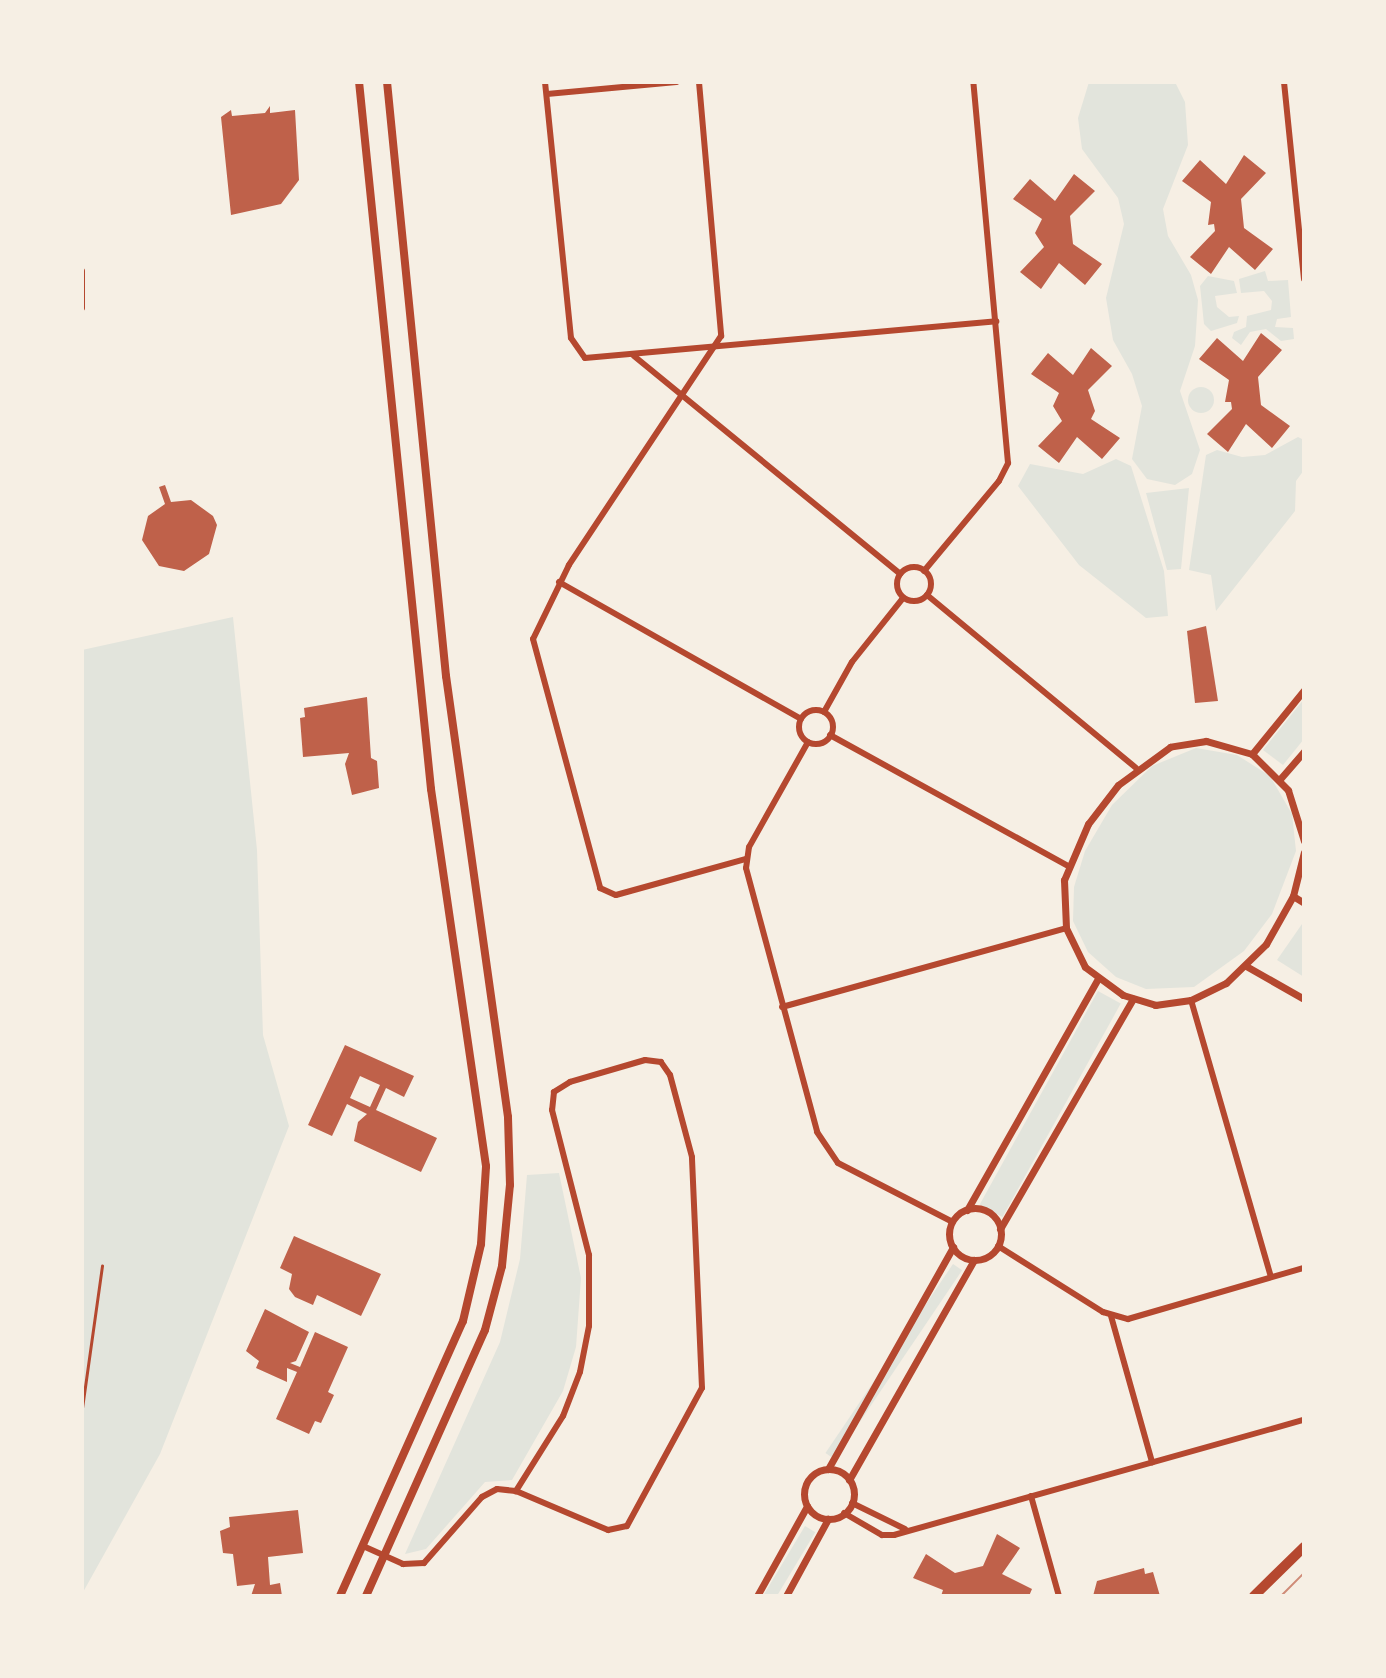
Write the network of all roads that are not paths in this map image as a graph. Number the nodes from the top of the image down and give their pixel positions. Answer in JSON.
{"nodes":[{"id":1,"x":359,"y":82,"type":"edge"},
{"id":2,"x":387,"y":82,"type":"edge"},
{"id":3,"x":545,"y":82,"type":"edge"},
{"id":4,"x":676,"y":82,"type":"edge"},
{"id":5,"x":699,"y":82,"type":"edge"},
{"id":6,"x":973,"y":82,"type":"edge"},
{"id":7,"x":1284,"y":82,"type":"edge"},
{"id":8,"x":547,"y":94,"type":"junction"},
{"id":9,"x":82,"y":271,"type":"edge"},
{"id":10,"x":1304,"y":279,"type":"edge"},
{"id":11,"x":82,"y":308,"type":"edge"},
{"id":12,"x":996,"y":321,"type":"junction"},
{"id":13,"x":717,"y":348,"type":"junction"},
{"id":14,"x":634,"y":356,"type":"junction"},
{"id":15,"x":684,"y":396,"type":"junction"},
{"id":16,"x":924,"y":571,"type":"junction"},
{"id":17,"x":900,"y":574,"type":"junction"},
{"id":18,"x":559,"y":582,"type":"junction"},
{"id":19,"x":927,"y":595,"type":"junction"},
{"id":20,"x":903,"y":598,"type":"junction"},
{"id":21,"x":1304,"y":690,"type":"edge"},
{"id":22,"x":824,"y":712,"type":"junction"},
{"id":23,"x":801,"y":719,"type":"junction"},
{"id":24,"x":830,"y":735,"type":"junction"},
{"id":25,"x":808,"y":742,"type":"junction"},
{"id":26,"x":1304,"y":751,"type":"edge"},
{"id":27,"x":1252,"y":754,"type":"junction"},
{"id":28,"x":1136,"y":768,"type":"junction"},
{"id":29,"x":1280,"y":779,"type":"junction"},
{"id":30,"x":1304,"y":833,"type":"edge"},
{"id":31,"x":1304,"y":841,"type":"edge"},
{"id":32,"x":1304,"y":852,"type":"edge"},
{"id":33,"x":746,"y":859,"type":"junction"},
{"id":34,"x":1068,"y":866,"type":"junction"},
{"id":35,"x":1293,"y":896,"type":"junction"},
{"id":36,"x":1304,"y":903,"type":"edge"},
{"id":37,"x":1066,"y":928,"type":"junction"},
{"id":38,"x":1246,"y":966,"type":"junction"},
{"id":39,"x":1098,"y":978,"type":"junction"},
{"id":40,"x":1133,"y":999,"type":"junction"},
{"id":41,"x":1304,"y":999,"type":"edge"},
{"id":42,"x":1191,"y":1000,"type":"junction"},
{"id":43,"x":782,"y":1007,"type":"junction"},
{"id":44,"x":967,"y":1210,"type":"junction"},
{"id":45,"x":953,"y":1222,"type":"junction"},
{"id":46,"x":1000,"y":1229,"type":"junction"},
{"id":47,"x":998,"y":1246,"type":"junction"},
{"id":48,"x":953,"y":1247,"type":"junction"},
{"id":49,"x":974,"y":1260,"type":"junction"},
{"id":50,"x":102,"y":1265,"type":"dead end"},
{"id":51,"x":1304,"y":1268,"type":"edge"},
{"id":52,"x":1271,"y":1277,"type":"junction"},
{"id":53,"x":1111,"y":1316,"type":"junction"},
{"id":54,"x":82,"y":1408,"type":"edge"},
{"id":55,"x":1304,"y":1420,"type":"edge"},
{"id":56,"x":1152,"y":1462,"type":"junction"},
{"id":57,"x":828,"y":1469,"type":"junction"},
{"id":58,"x":849,"y":1480,"type":"junction"},
{"id":59,"x":516,"y":1491,"type":"junction"},
{"id":60,"x":1031,"y":1496,"type":"junction"},
{"id":61,"x":852,"y":1503,"type":"junction"},
{"id":62,"x":807,"y":1506,"type":"junction"},
{"id":63,"x":844,"y":1513,"type":"junction"},
{"id":64,"x":828,"y":1519,"type":"junction"},
{"id":65,"x":909,"y":1530,"type":"junction"},
{"id":66,"x":363,"y":1546,"type":"junction"},
{"id":67,"x":1304,"y":1547,"type":"edge"},
{"id":68,"x":384,"y":1557,"type":"junction"},
{"id":69,"x":340,"y":1596,"type":"edge"},
{"id":70,"x":366,"y":1596,"type":"edge"},
{"id":71,"x":757,"y":1596,"type":"edge"},
{"id":72,"x":786,"y":1596,"type":"edge"},
{"id":73,"x":1059,"y":1596,"type":"edge"},
{"id":74,"x":1254,"y":1596,"type":"edge"}],
"edges":[{"from":1,"to":66,"type":"main road"},
{"from":2,"to":68,"type":"main road"},
{"from":3,"to":8,"type":"street"},
{"from":4,"to":8,"type":"street"},
{"from":5,"to":13,"type":"street"},
{"from":6,"to":12,"type":"street"},
{"from":7,"to":10,"type":"street"},
{"from":8,"to":14,"type":"street"},
{"from":9,"to":11,"type":"street"},
{"from":12,"to":13,"type":"street"},
{"from":12,"to":16,"type":"street"},
{"from":13,"to":14,"type":"street"},
{"from":13,"to":15,"type":"street"},
{"from":14,"to":15,"type":"street"},
{"from":15,"to":17,"type":"street"},
{"from":15,"to":18,"type":"street"},
{"from":16,"to":17,"type":"street"},
{"from":16,"to":19,"type":"street"},
{"from":17,"to":20,"type":"street"},
{"from":18,"to":23,"type":"street"},
{"from":18,"to":33,"type":"street"},
{"from":19,"to":20,"type":"street"},
{"from":19,"to":28,"type":"street"},
{"from":20,"to":22,"type":"street"},
{"from":21,"to":27,"type":"street"},
{"from":22,"to":23,"type":"street"},
{"from":22,"to":24,"type":"street"},
{"from":23,"to":25,"type":"street"},
{"from":24,"to":25,"type":"street"},
{"from":24,"to":34,"type":"street"},
{"from":25,"to":33,"type":"street"},
{"from":26,"to":29,"type":"street"},
{"from":27,"to":28,"type":"street"},
{"from":27,"to":29,"type":"street"},
{"from":28,"to":34,"type":"street"},
{"from":29,"to":30,"type":"street"},
{"from":30,"to":31,"type":"street"},
{"from":32,"to":35,"type":"street"},
{"from":33,"to":43,"type":"street"},
{"from":34,"to":37,"type":"street"},
{"from":35,"to":36,"type":"street"},
{"from":35,"to":38,"type":"street"},
{"from":37,"to":39,"type":"street"},
{"from":37,"to":43,"type":"street"},
{"from":38,"to":41,"type":"street"},
{"from":38,"to":42,"type":"street"},
{"from":39,"to":40,"type":"street"},
{"from":39,"to":44,"type":"street"},
{"from":40,"to":42,"type":"street"},
{"from":40,"to":46,"type":"street"},
{"from":42,"to":52,"type":"street"},
{"from":43,"to":45,"type":"street"},
{"from":44,"to":45,"type":"street"},
{"from":44,"to":46,"type":"street"},
{"from":45,"to":48,"type":"street"},
{"from":46,"to":47,"type":"street"},
{"from":47,"to":49,"type":"street"},
{"from":47,"to":53,"type":"street"},
{"from":48,"to":49,"type":"street"},
{"from":48,"to":57,"type":"street"},
{"from":49,"to":58,"type":"street"},
{"from":50,"to":54,"type":"lane"},
{"from":51,"to":52,"type":"street"},
{"from":52,"to":53,"type":"street"},
{"from":53,"to":56,"type":"street"},
{"from":55,"to":56,"type":"street"},
{"from":56,"to":60,"type":"street"},
{"from":57,"to":58,"type":"street"},
{"from":57,"to":62,"type":"street"},
{"from":58,"to":61,"type":"street"},
{"from":59,"to":59,"type":"street"},
{"from":59,"to":68,"type":"street"},
{"from":60,"to":65,"type":"street"},
{"from":60,"to":73,"type":"street"},
{"from":61,"to":63,"type":"street"},
{"from":61,"to":65,"type":"street"},
{"from":62,"to":64,"type":"street"},
{"from":62,"to":71,"type":"street"},
{"from":63,"to":64,"type":"street"},
{"from":63,"to":65,"type":"street"},
{"from":64,"to":72,"type":"street"},
{"from":66,"to":68,"type":"street"},
{"from":66,"to":69,"type":"main road"},
{"from":67,"to":74,"type":"highway"},
{"from":68,"to":70,"type":"main road"}]}
